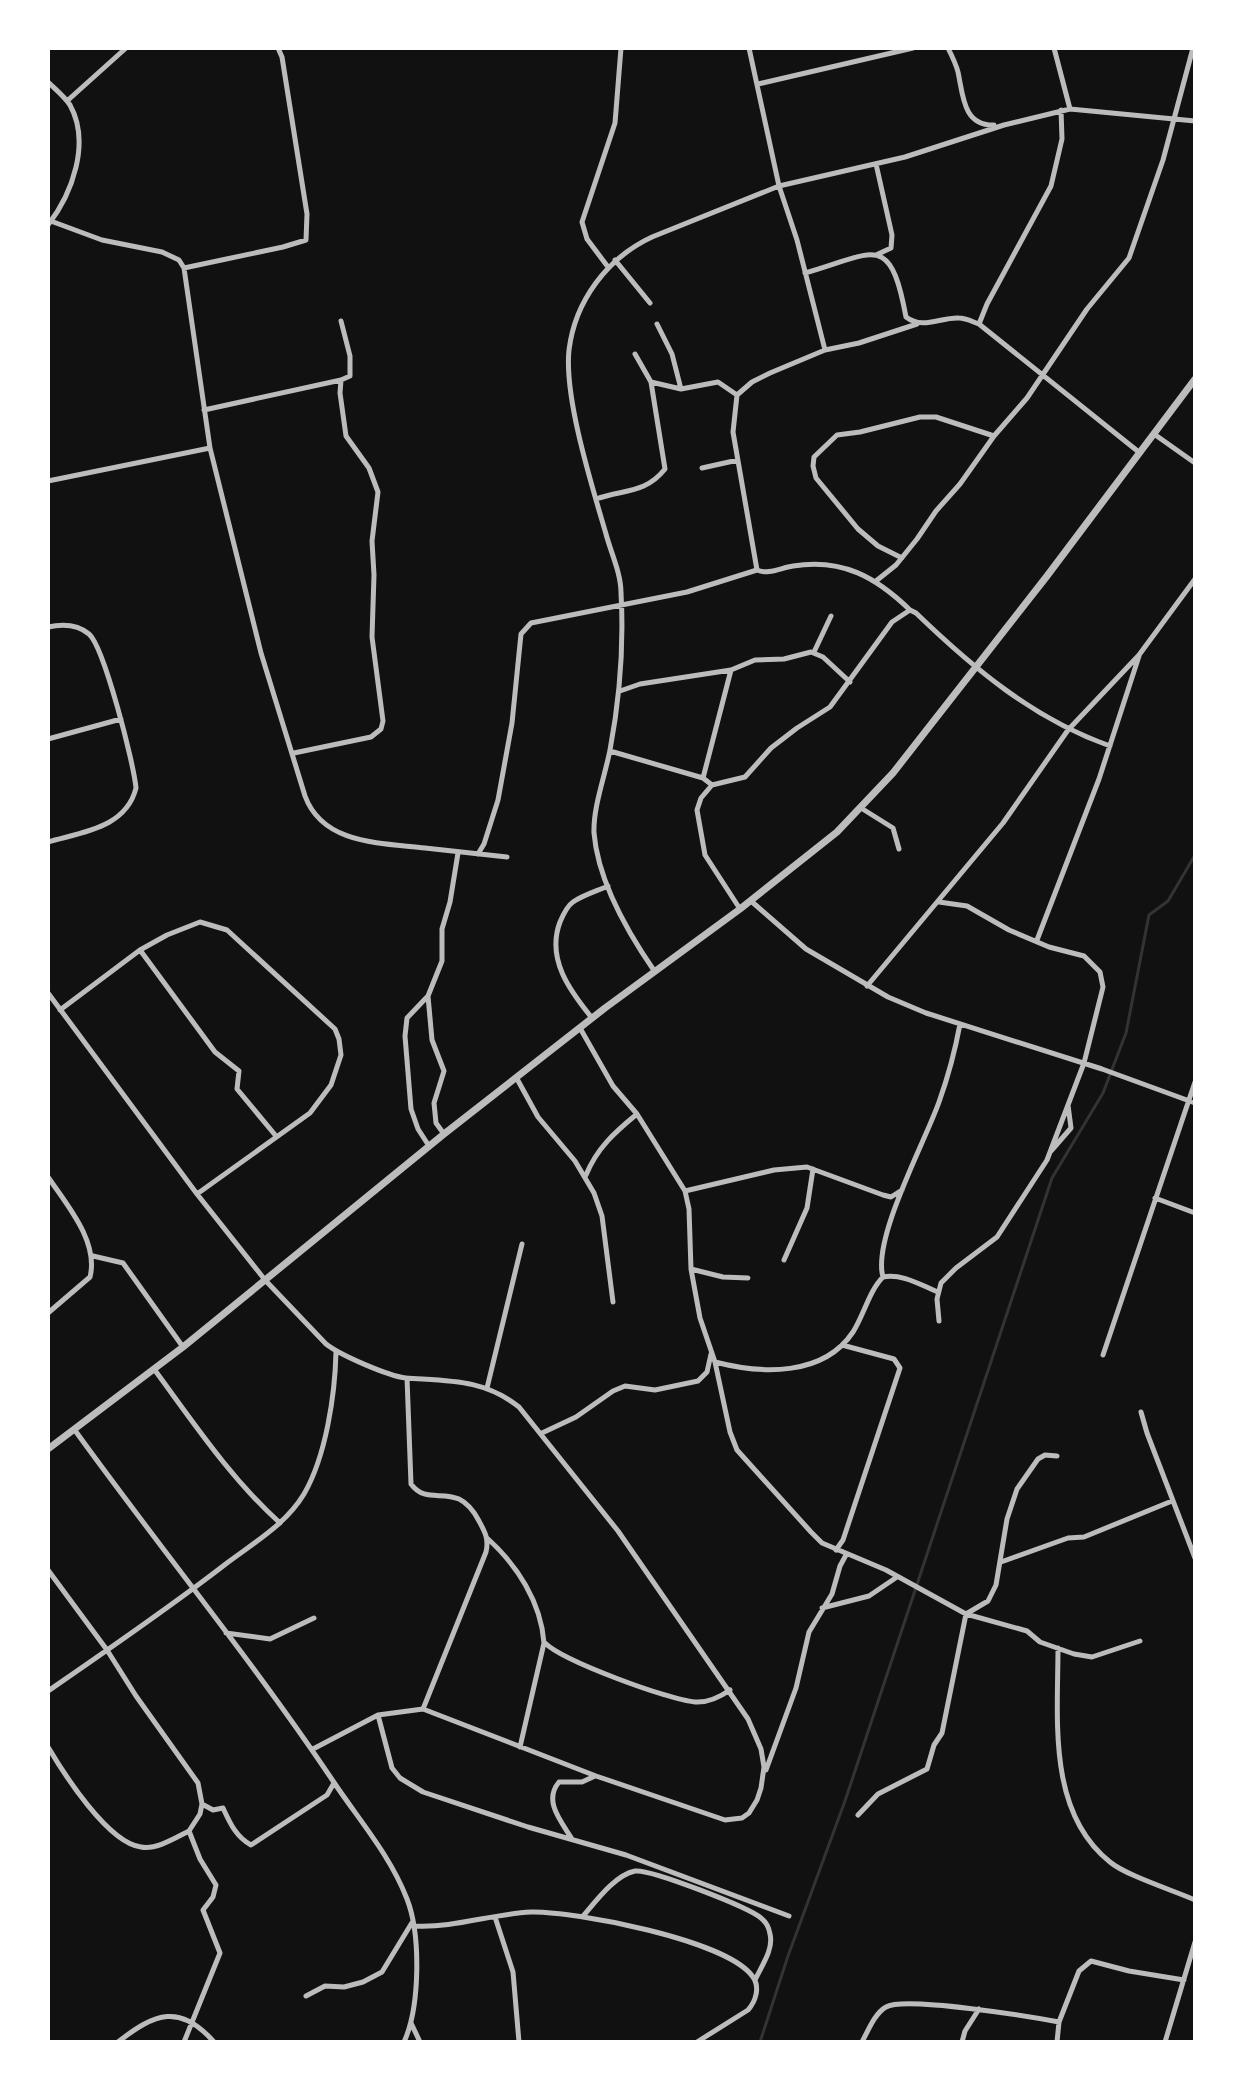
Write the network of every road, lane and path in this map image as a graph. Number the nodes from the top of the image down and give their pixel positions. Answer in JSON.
{"nodes":[{"id":1,"x":126,"y":48,"type":"edge"},
{"id":2,"x":278,"y":48,"type":"edge"},
{"id":3,"x":621,"y":48,"type":"edge"},
{"id":4,"x":749,"y":48,"type":"edge"},
{"id":5,"x":913,"y":48,"type":"edge"},
{"id":6,"x":948,"y":48,"type":"edge"},
{"id":7,"x":1054,"y":48,"type":"edge"},
{"id":8,"x":1193,"y":48,"type":"edge"},
{"id":9,"x":120,"y":51,"type":"edge"},
{"id":10,"x":48,"y":82,"type":"edge"},
{"id":11,"x":758,"y":84,"type":"junction"},
{"id":12,"x":67,"y":101,"type":"junction"},
{"id":13,"x":1070,"y":109,"type":"junction"},
{"id":14,"x":1061,"y":110,"type":"junction"},
{"id":15,"x":1175,"y":119,"type":"junction"},
{"id":16,"x":1195,"y":121,"type":"edge"},
{"id":17,"x":1004,"y":125,"type":"junction"},
{"id":18,"x":876,"y":164,"type":"junction"},
{"id":19,"x":779,"y":186,"type":"junction"},
{"id":20,"x":49,"y":222,"type":"edge"},
{"id":21,"x":876,"y":255,"type":"junction"},
{"id":22,"x":615,"y":260,"type":"junction"},
{"id":23,"x":608,"y":267,"type":"junction"},
{"id":24,"x":184,"y":268,"type":"junction"},
{"id":25,"x":805,"y":273,"type":"junction"},
{"id":26,"x":650,"y":303,"type":"dead end"},
{"id":27,"x":341,"y":321,"type":"dead end"},
{"id":28,"x":657,"y":324,"type":"dead end"},
{"id":29,"x":918,"y":324,"type":"junction"},
{"id":30,"x":979,"y":324,"type":"junction"},
{"id":31,"x":825,"y":350,"type":"junction"},
{"id":32,"x":635,"y":354,"type":"dead end"},
{"id":33,"x":1043,"y":375,"type":"junction"},
{"id":34,"x":1195,"y":379,"type":"edge"},
{"id":35,"x":341,"y":380,"type":"junction"},
{"id":36,"x":651,"y":382,"type":"junction"},
{"id":37,"x":681,"y":389,"type":"junction"},
{"id":38,"x":737,"y":395,"type":"junction"},
{"id":39,"x":204,"y":410,"type":"junction"},
{"id":40,"x":1154,"y":434,"type":"junction"},
{"id":41,"x":994,"y":436,"type":"junction"},
{"id":42,"x":210,"y":448,"type":"junction"},
{"id":43,"x":1140,"y":453,"type":"junction"},
{"id":44,"x":738,"y":460,"type":"junction"},
{"id":45,"x":1195,"y":463,"type":"edge"},
{"id":46,"x":702,"y":468,"type":"dead end"},
{"id":47,"x":48,"y":481,"type":"edge"},
{"id":48,"x":596,"y":500,"type":"junction"},
{"id":49,"x":902,"y":558,"type":"junction"},
{"id":50,"x":757,"y":570,"type":"junction"},
{"id":51,"x":1195,"y":579,"type":"edge"},
{"id":52,"x":876,"y":581,"type":"junction"},
{"id":53,"x":621,"y":603,"type":"junction"},
{"id":54,"x":910,"y":610,"type":"junction"},
{"id":55,"x":831,"y":616,"type":"dead end"},
{"id":56,"x":48,"y":627,"type":"edge"},
{"id":57,"x":814,"y":652,"type":"junction"},
{"id":58,"x":1139,"y":655,"type":"junction"},
{"id":59,"x":975,"y":666,"type":"junction"},
{"id":60,"x":731,"y":670,"type":"junction"},
{"id":61,"x":850,"y":682,"type":"junction"},
{"id":62,"x":620,"y":691,"type":"junction"},
{"id":63,"x":121,"y":719,"type":"junction"},
{"id":64,"x":1068,"y":730,"type":"junction"},
{"id":65,"x":48,"y":739,"type":"edge"},
{"id":66,"x":1110,"y":746,"type":"junction"},
{"id":67,"x":610,"y":751,"type":"junction"},
{"id":68,"x":294,"y":753,"type":"junction"},
{"id":69,"x":703,"y":778,"type":"junction"},
{"id":70,"x":712,"y":785,"type":"junction"},
{"id":71,"x":861,"y":808,"type":"junction"},
{"id":72,"x":48,"y":842,"type":"edge"},
{"id":73,"x":899,"y":849,"type":"dead end"},
{"id":74,"x":458,"y":853,"type":"junction"},
{"id":75,"x":478,"y":854,"type":"junction"},
{"id":76,"x":507,"y":857,"type":"dead end"},
{"id":77,"x":608,"y":886,"type":"junction"},
{"id":78,"x":750,"y":900,"type":"junction"},
{"id":79,"x":939,"y":902,"type":"junction"},
{"id":80,"x":740,"y":909,"type":"junction"},
{"id":81,"x":1037,"y":940,"type":"junction"},
{"id":82,"x":140,"y":950,"type":"junction"},
{"id":83,"x":655,"y":972,"type":"junction"},
{"id":84,"x":867,"y":986,"type":"junction"},
{"id":85,"x":48,"y":993,"type":"edge"},
{"id":86,"x":428,"y":996,"type":"junction"},
{"id":87,"x":60,"y":1010,"type":"junction"},
{"id":88,"x":592,"y":1018,"type":"junction"},
{"id":89,"x":960,"y":1024,"type":"junction"},
{"id":90,"x":580,"y":1028,"type":"junction"},
{"id":91,"x":1084,"y":1063,"type":"junction"},
{"id":92,"x":516,"y":1077,"type":"junction"},
{"id":93,"x":1195,"y":1082,"type":"edge"},
{"id":94,"x":1188,"y":1100,"type":"junction"},
{"id":95,"x":1195,"y":1103,"type":"edge"},
{"id":96,"x":1068,"y":1105,"type":"junction"},
{"id":97,"x":637,"y":1114,"type":"junction"},
{"id":98,"x":444,"y":1134,"type":"junction"},
{"id":99,"x":276,"y":1136,"type":"junction"},
{"id":100,"x":429,"y":1146,"type":"junction"},
{"id":101,"x":1051,"y":1152,"type":"junction"},
{"id":102,"x":813,"y":1169,"type":"junction"},
{"id":103,"x":585,"y":1176,"type":"junction"},
{"id":104,"x":48,"y":1177,"type":"edge"},
{"id":105,"x":903,"y":1189,"type":"junction"},
{"id":106,"x":685,"y":1191,"type":"junction"},
{"id":107,"x":197,"y":1194,"type":"junction"},
{"id":108,"x":1154,"y":1198,"type":"junction"},
{"id":109,"x":1195,"y":1213,"type":"edge"},
{"id":110,"x":522,"y":1244,"type":"dead end"},
{"id":111,"x":93,"y":1256,"type":"junction"},
{"id":112,"x":784,"y":1260,"type":"dead end"},
{"id":113,"x":691,"y":1269,"type":"junction"},
{"id":114,"x":883,"y":1277,"type":"junction"},
{"id":115,"x":748,"y":1278,"type":"dead end"},
{"id":116,"x":265,"y":1280,"type":"junction"},
{"id":117,"x":938,"y":1292,"type":"junction"},
{"id":118,"x":613,"y":1302,"type":"dead end"},
{"id":119,"x":48,"y":1313,"type":"edge"},
{"id":120,"x":939,"y":1321,"type":"dead end"},
{"id":121,"x":841,"y":1345,"type":"junction"},
{"id":122,"x":183,"y":1347,"type":"junction"},
{"id":123,"x":336,"y":1352,"type":"junction"},
{"id":124,"x":711,"y":1353,"type":"junction"},
{"id":125,"x":1103,"y":1355,"type":"dead end"},
{"id":126,"x":715,"y":1362,"type":"junction"},
{"id":127,"x":153,"y":1368,"type":"junction"},
{"id":128,"x":407,"y":1378,"type":"junction"},
{"id":129,"x":487,"y":1388,"type":"junction"},
{"id":130,"x":1141,"y":1412,"type":"dead end"},
{"id":131,"x":74,"y":1429,"type":"junction"},
{"id":132,"x":542,"y":1433,"type":"junction"},
{"id":133,"x":48,"y":1449,"type":"edge"},
{"id":134,"x":1057,"y":1456,"type":"dead end"},
{"id":135,"x":1172,"y":1501,"type":"junction"},
{"id":136,"x":280,"y":1523,"type":"junction"},
{"id":137,"x":487,"y":1538,"type":"junction"},
{"id":138,"x":836,"y":1550,"type":"junction"},
{"id":139,"x":846,"y":1555,"type":"junction"},
{"id":140,"x":1195,"y":1558,"type":"edge"},
{"id":141,"x":1001,"y":1562,"type":"junction"},
{"id":142,"x":48,"y":1570,"type":"edge"},
{"id":143,"x":897,"y":1577,"type":"junction"},
{"id":144,"x":193,"y":1589,"type":"junction"},
{"id":145,"x":821,"y":1609,"type":"junction"},
{"id":146,"x":966,"y":1614,"type":"junction"},
{"id":147,"x":314,"y":1618,"type":"dead end"},
{"id":148,"x":226,"y":1633,"type":"junction"},
{"id":149,"x":1140,"y":1641,"type":"dead end"},
{"id":150,"x":544,"y":1643,"type":"junction"},
{"id":151,"x":1058,"y":1648,"type":"junction"},
{"id":152,"x":107,"y":1650,"type":"junction"},
{"id":153,"x":730,"y":1690,"type":"junction"},
{"id":154,"x":48,"y":1691,"type":"edge"},
{"id":155,"x":423,"y":1709,"type":"junction"},
{"id":156,"x":378,"y":1715,"type":"junction"},
{"id":157,"x":48,"y":1747,"type":"edge"},
{"id":158,"x":520,"y":1747,"type":"junction"},
{"id":159,"x":313,"y":1749,"type":"junction"},
{"id":160,"x":596,"y":1776,"type":"junction"},
{"id":161,"x":763,"y":1776,"type":"junction"},
{"id":162,"x":334,"y":1783,"type":"junction"},
{"id":163,"x":202,"y":1804,"type":"junction"},
{"id":164,"x":858,"y":1815,"type":"dead end"},
{"id":165,"x":189,"y":1831,"type":"junction"},
{"id":166,"x":572,"y":1839,"type":"junction"},
{"id":167,"x":1195,"y":1900,"type":"edge"},
{"id":168,"x":584,"y":1915,"type":"junction"},
{"id":169,"x":789,"y":1916,"type":"dead end"},
{"id":170,"x":495,"y":1917,"type":"junction"},
{"id":171,"x":414,"y":1923,"type":"junction"},
{"id":172,"x":1195,"y":1942,"type":"edge"},
{"id":173,"x":755,"y":1980,"type":"junction"},
{"id":174,"x":1184,"y":1980,"type":"junction"},
{"id":175,"x":306,"y":1996,"type":"dead end"},
{"id":176,"x":979,"y":2009,"type":"junction"},
{"id":177,"x":193,"y":2022,"type":"junction"},
{"id":178,"x":410,"y":2022,"type":"junction"},
{"id":179,"x":1059,"y":2022,"type":"junction"},
{"id":180,"x":118,"y":2042,"type":"edge"},
{"id":181,"x":184,"y":2042,"type":"edge"},
{"id":182,"x":214,"y":2042,"type":"edge"},
{"id":183,"x":404,"y":2042,"type":"edge"},
{"id":184,"x":420,"y":2042,"type":"edge"},
{"id":185,"x":519,"y":2042,"type":"edge"},
{"id":186,"x":697,"y":2042,"type":"edge"},
{"id":187,"x":862,"y":2042,"type":"edge"},
{"id":188,"x":962,"y":2042,"type":"edge"},
{"id":189,"x":1057,"y":2042,"type":"edge"},
{"id":190,"x":1165,"y":2042,"type":"edge"}],
"edges":[{"from":1,"to":9,"type":"street"},
{"from":2,"to":24,"type":"street"},
{"from":3,"to":23,"type":"street"},
{"from":4,"to":11,"type":"street"},
{"from":5,"to":11,"type":"street"},
{"from":6,"to":17,"type":"street"},
{"from":7,"to":13,"type":"street"},
{"from":8,"to":15,"type":"street"},
{"from":9,"to":12,"type":"street"},
{"from":10,"to":12,"type":"street"},
{"from":11,"to":19,"type":"street"},
{"from":12,"to":20,"type":"street"},
{"from":13,"to":14,"type":"street"},
{"from":13,"to":15,"type":"street"},
{"from":14,"to":17,"type":"street"},
{"from":14,"to":30,"type":"street"},
{"from":15,"to":16,"type":"street"},
{"from":15,"to":33,"type":"street"},
{"from":17,"to":18,"type":"street"},
{"from":18,"to":19,"type":"street"},
{"from":18,"to":21,"type":"street"},
{"from":19,"to":22,"type":"street"},
{"from":19,"to":25,"type":"street"},
{"from":20,"to":24,"type":"street"},
{"from":21,"to":25,"type":"street"},
{"from":21,"to":29,"type":"street"},
{"from":22,"to":23,"type":"street"},
{"from":22,"to":26,"type":"street"},
{"from":23,"to":48,"type":"street"},
{"from":24,"to":39,"type":"street"},
{"from":25,"to":31,"type":"street"},
{"from":27,"to":35,"type":"street"},
{"from":28,"to":37,"type":"street"},
{"from":29,"to":30,"type":"street"},
{"from":29,"to":31,"type":"street"},
{"from":30,"to":33,"type":"street"},
{"from":31,"to":38,"type":"street"},
{"from":32,"to":36,"type":"street"},
{"from":33,"to":41,"type":"street"},
{"from":33,"to":43,"type":"street"},
{"from":34,"to":40,"type":"street"},
{"from":35,"to":39,"type":"street"},
{"from":35,"to":68,"type":"street"},
{"from":36,"to":37,"type":"street"},
{"from":36,"to":48,"type":"street"},
{"from":37,"to":38,"type":"street"},
{"from":38,"to":44,"type":"street"},
{"from":39,"to":42,"type":"street"},
{"from":40,"to":43,"type":"street"},
{"from":40,"to":45,"type":"street"},
{"from":41,"to":49,"type":"street"},
{"from":41,"to":49,"type":"street"},
{"from":42,"to":47,"type":"street"},
{"from":42,"to":68,"type":"street"},
{"from":43,"to":59,"type":"street"},
{"from":44,"to":46,"type":"street"},
{"from":44,"to":50,"type":"street"},
{"from":48,"to":53,"type":"street"},
{"from":49,"to":52,"type":"street"},
{"from":50,"to":52,"type":"street"},
{"from":50,"to":53,"type":"street"},
{"from":51,"to":58,"type":"street"},
{"from":52,"to":54,"type":"street"},
{"from":53,"to":62,"type":"street"},
{"from":53,"to":75,"type":"street"},
{"from":54,"to":59,"type":"street"},
{"from":54,"to":61,"type":"street"},
{"from":55,"to":57,"type":"street"},
{"from":56,"to":63,"type":"street"},
{"from":57,"to":60,"type":"street"},
{"from":57,"to":61,"type":"street"},
{"from":58,"to":64,"type":"street"},
{"from":58,"to":66,"type":"street"},
{"from":59,"to":64,"type":"street"},
{"from":59,"to":71,"type":"street"},
{"from":60,"to":62,"type":"street"},
{"from":60,"to":69,"type":"street"},
{"from":61,"to":70,"type":"street"},
{"from":62,"to":67,"type":"street"},
{"from":63,"to":65,"type":"street"},
{"from":63,"to":72,"type":"street"},
{"from":64,"to":66,"type":"street"},
{"from":64,"to":79,"type":"street"},
{"from":66,"to":81,"type":"street"},
{"from":67,"to":69,"type":"street"},
{"from":67,"to":77,"type":"street"},
{"from":68,"to":74,"type":"street"},
{"from":69,"to":70,"type":"street"},
{"from":70,"to":80,"type":"street"},
{"from":71,"to":73,"type":"street"},
{"from":71,"to":78,"type":"street"},
{"from":74,"to":75,"type":"street"},
{"from":74,"to":86,"type":"street"},
{"from":75,"to":76,"type":"street"},
{"from":77,"to":83,"type":"street"},
{"from":77,"to":88,"type":"street"},
{"from":78,"to":80,"type":"street"},
{"from":78,"to":84,"type":"street"},
{"from":79,"to":81,"type":"street"},
{"from":79,"to":84,"type":"street"},
{"from":80,"to":83,"type":"street"},
{"from":81,"to":91,"type":"street"},
{"from":82,"to":87,"type":"street"},
{"from":82,"to":99,"type":"street"},
{"from":82,"to":99,"type":"street"},
{"from":83,"to":88,"type":"street"},
{"from":84,"to":89,"type":"street"},
{"from":85,"to":87,"type":"street"},
{"from":86,"to":98,"type":"street"},
{"from":86,"to":100,"type":"street"},
{"from":87,"to":107,"type":"street"},
{"from":88,"to":90,"type":"street"},
{"from":89,"to":91,"type":"street"},
{"from":89,"to":105,"type":"street"},
{"from":90,"to":92,"type":"street"},
{"from":90,"to":97,"type":"street"},
{"from":91,"to":94,"type":"street"},
{"from":91,"to":96,"type":"street"},
{"from":92,"to":98,"type":"street"},
{"from":92,"to":103,"type":"street"},
{"from":93,"to":94,"type":"street"},
{"from":94,"to":95,"type":"street"},
{"from":94,"to":108,"type":"street"},
{"from":96,"to":101,"type":"street"},
{"from":96,"to":101,"type":"street"},
{"from":97,"to":103,"type":"street"},
{"from":97,"to":106,"type":"street"},
{"from":98,"to":100,"type":"street"},
{"from":99,"to":107,"type":"street"},
{"from":100,"to":116,"type":"street"},
{"from":101,"to":117,"type":"street"},
{"from":102,"to":105,"type":"street"},
{"from":102,"to":106,"type":"street"},
{"from":102,"to":112,"type":"street"},
{"from":103,"to":118,"type":"street"},
{"from":104,"to":111,"type":"street"},
{"from":105,"to":114,"type":"street"},
{"from":106,"to":113,"type":"street"},
{"from":107,"to":116,"type":"street"},
{"from":108,"to":109,"type":"street"},
{"from":108,"to":125,"type":"street"},
{"from":110,"to":129,"type":"street"},
{"from":111,"to":119,"type":"street"},
{"from":111,"to":122,"type":"street"},
{"from":113,"to":115,"type":"street"},
{"from":113,"to":124,"type":"street"},
{"from":114,"to":117,"type":"street"},
{"from":114,"to":121,"type":"street"},
{"from":116,"to":122,"type":"street"},
{"from":116,"to":123,"type":"street"},
{"from":117,"to":120,"type":"street"},
{"from":121,"to":126,"type":"street"},
{"from":121,"to":138,"type":"street"},
{"from":122,"to":127,"type":"street"},
{"from":123,"to":128,"type":"street"},
{"from":123,"to":136,"type":"street"},
{"from":124,"to":126,"type":"street"},
{"from":124,"to":132,"type":"street"},
{"from":126,"to":138,"type":"street"},
{"from":127,"to":131,"type":"street"},
{"from":127,"to":136,"type":"street"},
{"from":128,"to":129,"type":"street"},
{"from":128,"to":137,"type":"street"},
{"from":129,"to":132,"type":"street"},
{"from":130,"to":135,"type":"street"},
{"from":131,"to":133,"type":"street"},
{"from":131,"to":144,"type":"street"},
{"from":132,"to":153,"type":"street"},
{"from":134,"to":141,"type":"street"},
{"from":135,"to":140,"type":"street"},
{"from":135,"to":141,"type":"street"},
{"from":136,"to":144,"type":"street"},
{"from":137,"to":150,"type":"street"},
{"from":137,"to":155,"type":"street"},
{"from":138,"to":139,"type":"street"},
{"from":139,"to":143,"type":"street"},
{"from":139,"to":145,"type":"street"},
{"from":141,"to":146,"type":"street"},
{"from":142,"to":152,"type":"street"},
{"from":143,"to":145,"type":"street"},
{"from":143,"to":146,"type":"street"},
{"from":144,"to":148,"type":"street"},
{"from":144,"to":152,"type":"street"},
{"from":145,"to":161,"type":"street"},
{"from":146,"to":151,"type":"street"},
{"from":146,"to":164,"type":"street"},
{"from":147,"to":148,"type":"street"},
{"from":148,"to":159,"type":"street"},
{"from":149,"to":151,"type":"street"},
{"from":150,"to":153,"type":"street"},
{"from":150,"to":158,"type":"street"},
{"from":151,"to":167,"type":"street"},
{"from":152,"to":154,"type":"street"},
{"from":152,"to":163,"type":"street"},
{"from":153,"to":161,"type":"street"},
{"from":155,"to":156,"type":"street"},
{"from":155,"to":158,"type":"street"},
{"from":156,"to":159,"type":"street"},
{"from":156,"to":166,"type":"street"},
{"from":157,"to":165,"type":"street"},
{"from":158,"to":160,"type":"street"},
{"from":159,"to":162,"type":"street"},
{"from":160,"to":161,"type":"street"},
{"from":160,"to":166,"type":"street"},
{"from":162,"to":163,"type":"street"},
{"from":162,"to":171,"type":"street"},
{"from":163,"to":165,"type":"street"},
{"from":165,"to":177,"type":"street"},
{"from":166,"to":169,"type":"street"},
{"from":168,"to":170,"type":"street"},
{"from":168,"to":173,"type":"street"},
{"from":168,"to":173,"type":"street"},
{"from":170,"to":171,"type":"street"},
{"from":170,"to":185,"type":"street"},
{"from":171,"to":175,"type":"street"},
{"from":171,"to":178,"type":"street"},
{"from":172,"to":174,"type":"street"},
{"from":173,"to":186,"type":"street"},
{"from":174,"to":179,"type":"street"},
{"from":174,"to":190,"type":"street"},
{"from":176,"to":179,"type":"street"},
{"from":176,"to":187,"type":"street"},
{"from":176,"to":188,"type":"street"},
{"from":177,"to":180,"type":"street"},
{"from":177,"to":181,"type":"street"},
{"from":177,"to":182,"type":"street"},
{"from":178,"to":183,"type":"street"},
{"from":178,"to":184,"type":"street"},
{"from":179,"to":189,"type":"street"}]}
